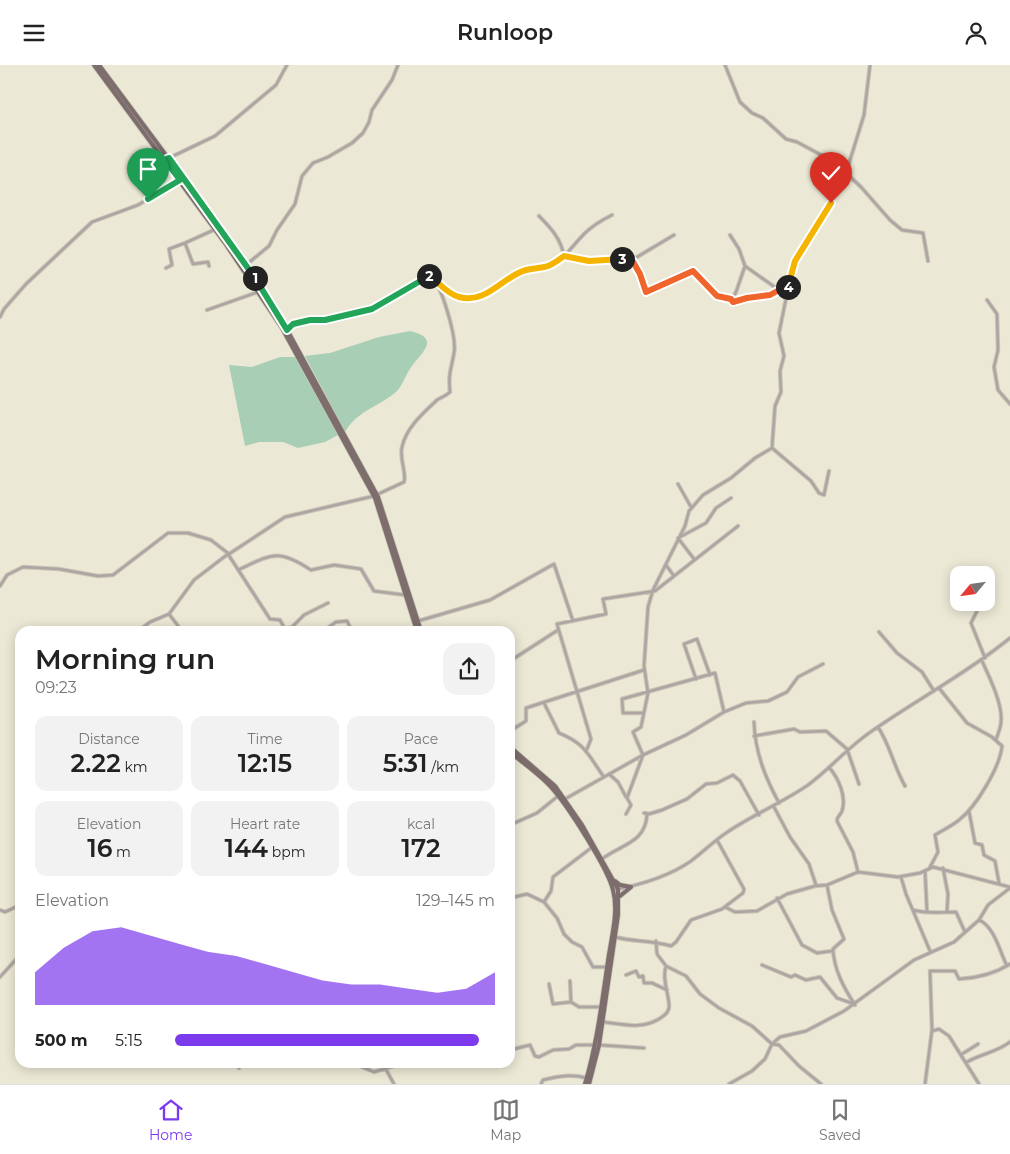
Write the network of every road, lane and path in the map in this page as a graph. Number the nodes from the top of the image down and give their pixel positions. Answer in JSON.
{"nodes":[{"id":1,"x":94,"y":65,"type":"edge"},
{"id":2,"x":99,"y":65,"type":"edge"},
{"id":3,"x":287,"y":65,"type":"edge"},
{"id":4,"x":398,"y":65,"type":"edge"},
{"id":5,"x":725,"y":65,"type":"edge"},
{"id":6,"x":870,"y":65,"type":"edge"},
{"id":7,"x":167,"y":159,"type":"junction"},
{"id":8,"x":846,"y":173,"type":"junction"},
{"id":9,"x":180,"y":180,"type":"junction"},
{"id":10,"x":612,"y":215,"type":"dead end"},
{"id":11,"x":539,"y":216,"type":"dead end"},
{"id":12,"x":216,"y":229,"type":"junction"},
{"id":13,"x":674,"y":235,"type":"dead end"},
{"id":14,"x":730,"y":235,"type":"dead end"},
{"id":15,"x":186,"y":243,"type":"junction"},
{"id":16,"x":564,"y":256,"type":"junction"},
{"id":17,"x":632,"y":260,"type":"junction"},
{"id":18,"x":928,"y":261,"type":"dead end"},
{"id":19,"x":246,"y":265,"type":"junction"},
{"id":20,"x":209,"y":266,"type":"dead end"},
{"id":21,"x":745,"y":266,"type":"junction"},
{"id":22,"x":166,"y":267,"type":"dead end"},
{"id":23,"x":440,"y":287,"type":"junction"},
{"id":24,"x":779,"y":290,"type":"junction"},
{"id":25,"x":259,"y":292,"type":"junction"},
{"id":26,"x":786,"y":295,"type":"junction"},
{"id":27,"x":731,"y":299,"type":"junction"},
{"id":28,"x":987,"y":300,"type":"dead end"},
{"id":29,"x":207,"y":310,"type":"dead end"},
{"id":30,"x":0,"y":317,"type":"edge"},
{"id":31,"x":287,"y":330,"type":"junction"},
{"id":32,"x":298,"y":354,"type":"junction"},
{"id":33,"x":1010,"y":404,"type":"edge"},
{"id":34,"x":772,"y":449,"type":"junction"},
{"id":35,"x":829,"y":471,"type":"dead end"},
{"id":36,"x":678,"y":484,"type":"dead end"},
{"id":37,"x":375,"y":495,"type":"junction"},
{"id":38,"x":731,"y":498,"type":"dead end"},
{"id":39,"x":691,"y":507,"type":"junction"},
{"id":40,"x":738,"y":526,"type":"dead end"},
{"id":41,"x":678,"y":538,"type":"junction"},
{"id":42,"x":228,"y":554,"type":"junction"},
{"id":43,"x":694,"y":559,"type":"junction"},
{"id":44,"x":665,"y":564,"type":"junction"},
{"id":45,"x":238,"y":570,"type":"junction"},
{"id":46,"x":674,"y":575,"type":"junction"},
{"id":47,"x":0,"y":586,"type":"edge"},
{"id":48,"x":653,"y":590,"type":"junction"},
{"id":49,"x":405,"y":595,"type":"junction"},
{"id":50,"x":328,"y":603,"type":"dead end"},
{"id":51,"x":977,"y":611,"type":"edge"},
{"id":52,"x":169,"y":614,"type":"junction"},
{"id":53,"x":573,"y":621,"type":"junction"},
{"id":54,"x":416,"y":622,"type":"junction"},
{"id":55,"x":145,"y":626,"type":"edge"},
{"id":56,"x":178,"y":626,"type":"edge"},
{"id":57,"x":283,"y":626,"type":"edge"},
{"id":58,"x":293,"y":626,"type":"edge"},
{"id":59,"x":330,"y":626,"type":"edge"},
{"id":60,"x":350,"y":626,"type":"edge"},
{"id":61,"x":416,"y":626,"type":"edge"},
{"id":62,"x":418,"y":626,"type":"edge"},
{"id":63,"x":558,"y":630,"type":"junction"},
{"id":64,"x":879,"y":631,"type":"dead end"},
{"id":65,"x":1010,"y":637,"type":"edge"},
{"id":66,"x":515,"y":658,"type":"edge"},
{"id":67,"x":985,"y":658,"type":"junction"},
{"id":68,"x":981,"y":661,"type":"junction"},
{"id":69,"x":823,"y":664,"type":"dead end"},
{"id":70,"x":644,"y":669,"type":"junction"},
{"id":71,"x":710,"y":675,"type":"junction"},
{"id":72,"x":696,"y":679,"type":"junction"},
{"id":73,"x":939,"y":688,"type":"junction"},
{"id":74,"x":576,"y":691,"type":"junction"},
{"id":75,"x":934,"y":691,"type":"junction"},
{"id":76,"x":648,"y":693,"type":"junction"},
{"id":77,"x":544,"y":703,"type":"junction"},
{"id":78,"x":724,"y":712,"type":"junction"},
{"id":79,"x":644,"y":713,"type":"junction"},
{"id":80,"x":754,"y":722,"type":"dead end"},
{"id":81,"x":878,"y":727,"type":"junction"},
{"id":82,"x":515,"y":728,"type":"edge"},
{"id":83,"x":754,"y":736,"type":"junction"},
{"id":84,"x":996,"y":740,"type":"junction"},
{"id":85,"x":586,"y":749,"type":"junction"},
{"id":86,"x":847,"y":749,"type":"junction"},
{"id":87,"x":515,"y":751,"type":"edge"},
{"id":88,"x":643,"y":755,"type":"junction"},
{"id":89,"x":515,"y":756,"type":"edge"},
{"id":90,"x":829,"y":767,"type":"junction"},
{"id":91,"x":609,"y":775,"type":"junction"},
{"id":92,"x":604,"y":777,"type":"junction"},
{"id":93,"x":859,"y":784,"type":"dead end"},
{"id":94,"x":906,"y":786,"type":"dead end"},
{"id":95,"x":558,"y":796,"type":"junction"},
{"id":96,"x":627,"y":798,"type":"junction"},
{"id":97,"x":565,"y":799,"type":"junction"},
{"id":98,"x":779,"y":803,"type":"junction"},
{"id":99,"x":774,"y":807,"type":"junction"},
{"id":100,"x":968,"y":811,"type":"junction"},
{"id":101,"x":626,"y":814,"type":"dead end"},
{"id":102,"x":759,"y":815,"type":"junction"},
{"id":103,"x":515,"y":823,"type":"edge"},
{"id":104,"x":717,"y":840,"type":"junction"},
{"id":105,"x":591,"y":848,"type":"junction"},
{"id":106,"x":602,"y":859,"type":"junction"},
{"id":107,"x":943,"y":868,"type":"junction"},
{"id":108,"x":929,"y":869,"type":"junction"},
{"id":109,"x":925,"y":871,"type":"junction"},
{"id":110,"x":858,"y":872,"type":"junction"},
{"id":111,"x":612,"y":877,"type":"junction"},
{"id":112,"x":902,"y":877,"type":"junction"},
{"id":113,"x":999,"y":883,"type":"junction"},
{"id":114,"x":816,"y":885,"type":"junction"},
{"id":115,"x":827,"y":885,"type":"junction"},
{"id":116,"x":631,"y":887,"type":"junction"},
{"id":117,"x":1010,"y":887,"type":"edge"},
{"id":118,"x":615,"y":889,"type":"junction"},
{"id":119,"x":515,"y":897,"type":"edge"},
{"id":120,"x":619,"y":898,"type":"junction"},
{"id":121,"x":777,"y":898,"type":"junction"},
{"id":122,"x":544,"y":902,"type":"junction"},
{"id":123,"x":725,"y":907,"type":"junction"},
{"id":124,"x":15,"y":908,"type":"edge"},
{"id":125,"x":0,"y":910,"type":"edge"},
{"id":126,"x":913,"y":910,"type":"junction"},
{"id":127,"x":926,"y":912,"type":"junction"},
{"id":128,"x":948,"y":912,"type":"junction"},
{"id":129,"x":979,"y":920,"type":"junction"},
{"id":130,"x":965,"y":932,"type":"junction"},
{"id":131,"x":615,"y":937,"type":"junction"},
{"id":132,"x":656,"y":941,"type":"junction"},
{"id":133,"x":833,"y":951,"type":"junction"},
{"id":134,"x":930,"y":951,"type":"junction"},
{"id":135,"x":15,"y":960,"type":"edge"},
{"id":136,"x":762,"y":965,"type":"dead end"},
{"id":137,"x":1009,"y":965,"type":"edge"},
{"id":138,"x":666,"y":966,"type":"junction"},
{"id":139,"x":607,"y":967,"type":"junction"},
{"id":140,"x":626,"y":975,"type":"dead end"},
{"id":141,"x":0,"y":977,"type":"edge"},
{"id":142,"x":570,"y":981,"type":"dead end"},
{"id":143,"x":549,"y":984,"type":"dead end"},
{"id":144,"x":666,"y":989,"type":"junction"},
{"id":145,"x":571,"y":1002,"type":"junction"},
{"id":146,"x":855,"y":1005,"type":"junction"},
{"id":147,"x":601,"y":1007,"type":"junction"},
{"id":148,"x":602,"y":1022,"type":"junction"},
{"id":149,"x":932,"y":1031,"type":"junction"},
{"id":150,"x":1010,"y":1042,"type":"edge"},
{"id":151,"x":772,"y":1043,"type":"junction"},
{"id":152,"x":978,"y":1044,"type":"dead end"},
{"id":153,"x":597,"y":1045,"type":"junction"},
{"id":154,"x":644,"y":1048,"type":"dead end"},
{"id":155,"x":515,"y":1049,"type":"edge"},
{"id":156,"x":962,"y":1054,"type":"junction"},
{"id":157,"x":967,"y":1062,"type":"junction"},
{"id":158,"x":364,"y":1068,"type":"edge"},
{"id":159,"x":381,"y":1068,"type":"edge"},
{"id":160,"x":386,"y":1068,"type":"edge"},
{"id":161,"x":587,"y":1078,"type":"junction"},
{"id":162,"x":394,"y":1084,"type":"edge"},
{"id":163,"x":541,"y":1084,"type":"edge"},
{"id":164,"x":584,"y":1084,"type":"edge"},
{"id":165,"x":589,"y":1084,"type":"edge"},
{"id":166,"x":729,"y":1084,"type":"edge"},
{"id":167,"x":822,"y":1084,"type":"edge"},
{"id":168,"x":925,"y":1084,"type":"edge"},
{"id":169,"x":979,"y":1084,"type":"edge"}],
"edges":[{"from":1,"to":7,"type":"main road"},
{"from":2,"to":7,"type":"main road"},
{"from":3,"to":7,"type":"street"},
{"from":4,"to":19,"type":"street"},
{"from":5,"to":8,"type":"street"},
{"from":6,"to":8,"type":"street"},
{"from":7,"to":9,"type":"main road"},
{"from":7,"to":19,"type":"main road"},
{"from":8,"to":18,"type":"street"},
{"from":8,"to":26,"type":"street"},
{"from":9,"to":12,"type":"main road"},
{"from":9,"to":30,"type":"street"},
{"from":10,"to":16,"type":"street"},
{"from":11,"to":16,"type":"street"},
{"from":12,"to":15,"type":"street"},
{"from":12,"to":25,"type":"main road"},
{"from":13,"to":17,"type":"street"},
{"from":14,"to":21,"type":"street"},
{"from":15,"to":20,"type":"street"},
{"from":15,"to":22,"type":"street"},
{"from":16,"to":17,"type":"street"},
{"from":16,"to":23,"type":"street"},
{"from":17,"to":27,"type":"street"},
{"from":19,"to":31,"type":"main road"},
{"from":21,"to":24,"type":"street"},
{"from":21,"to":27,"type":"street"},
{"from":23,"to":31,"type":"street"},
{"from":23,"to":37,"type":"street"},
{"from":24,"to":26,"type":"street"},
{"from":24,"to":27,"type":"street"},
{"from":25,"to":29,"type":"street"},
{"from":25,"to":32,"type":"main road"},
{"from":26,"to":34,"type":"street"},
{"from":28,"to":33,"type":"street"},
{"from":31,"to":32,"type":"main road"},
{"from":32,"to":37,"type":"main road"},
{"from":34,"to":35,"type":"street"},
{"from":34,"to":39,"type":"street"},
{"from":36,"to":39,"type":"street"},
{"from":37,"to":42,"type":"street"},
{"from":37,"to":49,"type":"main road"},
{"from":37,"to":54,"type":"main road"},
{"from":38,"to":41,"type":"street"},
{"from":39,"to":41,"type":"street"},
{"from":40,"to":43,"type":"street"},
{"from":41,"to":43,"type":"street"},
{"from":41,"to":44,"type":"street"},
{"from":42,"to":45,"type":"street"},
{"from":42,"to":47,"type":"street"},
{"from":42,"to":52,"type":"street"},
{"from":43,"to":46,"type":"street"},
{"from":44,"to":46,"type":"street"},
{"from":44,"to":48,"type":"street"},
{"from":45,"to":49,"type":"street"},
{"from":45,"to":57,"type":"street"},
{"from":46,"to":48,"type":"street"},
{"from":48,"to":53,"type":"street"},
{"from":48,"to":70,"type":"street"},
{"from":49,"to":54,"type":"main road"},
{"from":50,"to":58,"type":"street"},
{"from":51,"to":67,"type":"street"},
{"from":52,"to":55,"type":"street"},
{"from":52,"to":56,"type":"street"},
{"from":53,"to":54,"type":"street"},
{"from":53,"to":63,"type":"street"},
{"from":54,"to":61,"type":"main road"},
{"from":54,"to":62,"type":"main road"},
{"from":59,"to":60,"type":"street"},
{"from":63,"to":66,"type":"street"},
{"from":63,"to":74,"type":"street"},
{"from":64,"to":75,"type":"street"},
{"from":65,"to":67,"type":"street"},
{"from":67,"to":68,"type":"street"},
{"from":68,"to":73,"type":"street"},
{"from":68,"to":84,"type":"street"},
{"from":69,"to":78,"type":"street"},
{"from":70,"to":74,"type":"street"},
{"from":70,"to":76,"type":"street"},
{"from":71,"to":72,"type":"street"},
{"from":71,"to":72,"type":"street"},
{"from":71,"to":78,"type":"street"},
{"from":72,"to":76,"type":"street"},
{"from":73,"to":75,"type":"street"},
{"from":73,"to":84,"type":"street"},
{"from":74,"to":77,"type":"street"},
{"from":74,"to":85,"type":"street"},
{"from":75,"to":81,"type":"street"},
{"from":76,"to":79,"type":"street"},
{"from":76,"to":79,"type":"street"},
{"from":77,"to":82,"type":"street"},
{"from":77,"to":85,"type":"street"},
{"from":78,"to":88,"type":"street"},
{"from":79,"to":88,"type":"street"},
{"from":80,"to":83,"type":"street"},
{"from":81,"to":86,"type":"street"},
{"from":81,"to":94,"type":"street"},
{"from":83,"to":86,"type":"street"},
{"from":83,"to":98,"type":"street"},
{"from":84,"to":100,"type":"street"},
{"from":85,"to":92,"type":"street"},
{"from":86,"to":90,"type":"street"},
{"from":86,"to":93,"type":"street"},
{"from":87,"to":97,"type":"main road"},
{"from":88,"to":91,"type":"street"},
{"from":88,"to":96,"type":"street"},
{"from":89,"to":95,"type":"main road"},
{"from":90,"to":98,"type":"street"},
{"from":90,"to":110,"type":"street"},
{"from":91,"to":92,"type":"street"},
{"from":91,"to":96,"type":"street"},
{"from":92,"to":97,"type":"street"},
{"from":95,"to":103,"type":"street"},
{"from":95,"to":105,"type":"main road"},
{"from":96,"to":101,"type":"street"},
{"from":97,"to":106,"type":"main road"},
{"from":98,"to":99,"type":"street"},
{"from":99,"to":102,"type":"street"},
{"from":99,"to":114,"type":"street"},
{"from":100,"to":108,"type":"street"},
{"from":100,"to":113,"type":"street"},
{"from":102,"to":104,"type":"street"},
{"from":102,"to":106,"type":"street"},
{"from":104,"to":116,"type":"street"},
{"from":104,"to":123,"type":"street"},
{"from":105,"to":118,"type":"main road"},
{"from":105,"to":122,"type":"street"},
{"from":106,"to":111,"type":"main road"},
{"from":107,"to":108,"type":"street"},
{"from":107,"to":113,"type":"street"},
{"from":107,"to":128,"type":"street"},
{"from":108,"to":109,"type":"street"},
{"from":109,"to":112,"type":"street"},
{"from":109,"to":127,"type":"street"},
{"from":110,"to":112,"type":"street"},
{"from":110,"to":115,"type":"street"},
{"from":111,"to":116,"type":"main road"},
{"from":111,"to":118,"type":"main road"},
{"from":112,"to":126,"type":"street"},
{"from":113,"to":117,"type":"street"},
{"from":114,"to":115,"type":"street"},
{"from":114,"to":121,"type":"street"},
{"from":115,"to":133,"type":"street"},
{"from":116,"to":118,"type":"street"},
{"from":116,"to":120,"type":"main road"},
{"from":117,"to":129,"type":"street"},
{"from":118,"to":120,"type":"main road"},
{"from":118,"to":139,"type":"main road"},
{"from":119,"to":122,"type":"street"},
{"from":120,"to":131,"type":"main road"},
{"from":121,"to":123,"type":"street"},
{"from":121,"to":133,"type":"street"},
{"from":122,"to":139,"type":"street"},
{"from":123,"to":132,"type":"street"},
{"from":124,"to":125,"type":"street"},
{"from":126,"to":127,"type":"street"},
{"from":126,"to":134,"type":"street"},
{"from":127,"to":128,"type":"street"},
{"from":128,"to":130,"type":"street"},
{"from":129,"to":130,"type":"street"},
{"from":129,"to":137,"type":"street"},
{"from":130,"to":134,"type":"street"},
{"from":131,"to":132,"type":"street"},
{"from":131,"to":148,"type":"main road"},
{"from":132,"to":138,"type":"street"},
{"from":133,"to":146,"type":"street"},
{"from":134,"to":146,"type":"street"},
{"from":135,"to":141,"type":"street"},
{"from":136,"to":146,"type":"street"},
{"from":137,"to":149,"type":"street"},
{"from":138,"to":144,"type":"street"},
{"from":138,"to":151,"type":"street"},
{"from":139,"to":147,"type":"main road"},
{"from":140,"to":144,"type":"street"},
{"from":142,"to":145,"type":"street"},
{"from":143,"to":145,"type":"street"},
{"from":144,"to":148,"type":"street"},
{"from":145,"to":147,"type":"street"},
{"from":146,"to":151,"type":"street"},
{"from":147,"to":153,"type":"main road"},
{"from":148,"to":153,"type":"main road"},
{"from":149,"to":156,"type":"street"},
{"from":149,"to":168,"type":"street"},
{"from":150,"to":157,"type":"street"},
{"from":151,"to":166,"type":"street"},
{"from":151,"to":167,"type":"street"},
{"from":152,"to":156,"type":"street"},
{"from":153,"to":154,"type":"street"},
{"from":153,"to":155,"type":"street"},
{"from":153,"to":161,"type":"main road"},
{"from":153,"to":165,"type":"main road"},
{"from":156,"to":157,"type":"street"},
{"from":157,"to":169,"type":"street"},
{"from":158,"to":159,"type":"street"},
{"from":160,"to":162,"type":"street"},
{"from":161,"to":163,"type":"street"},
{"from":161,"to":164,"type":"main road"}]}
